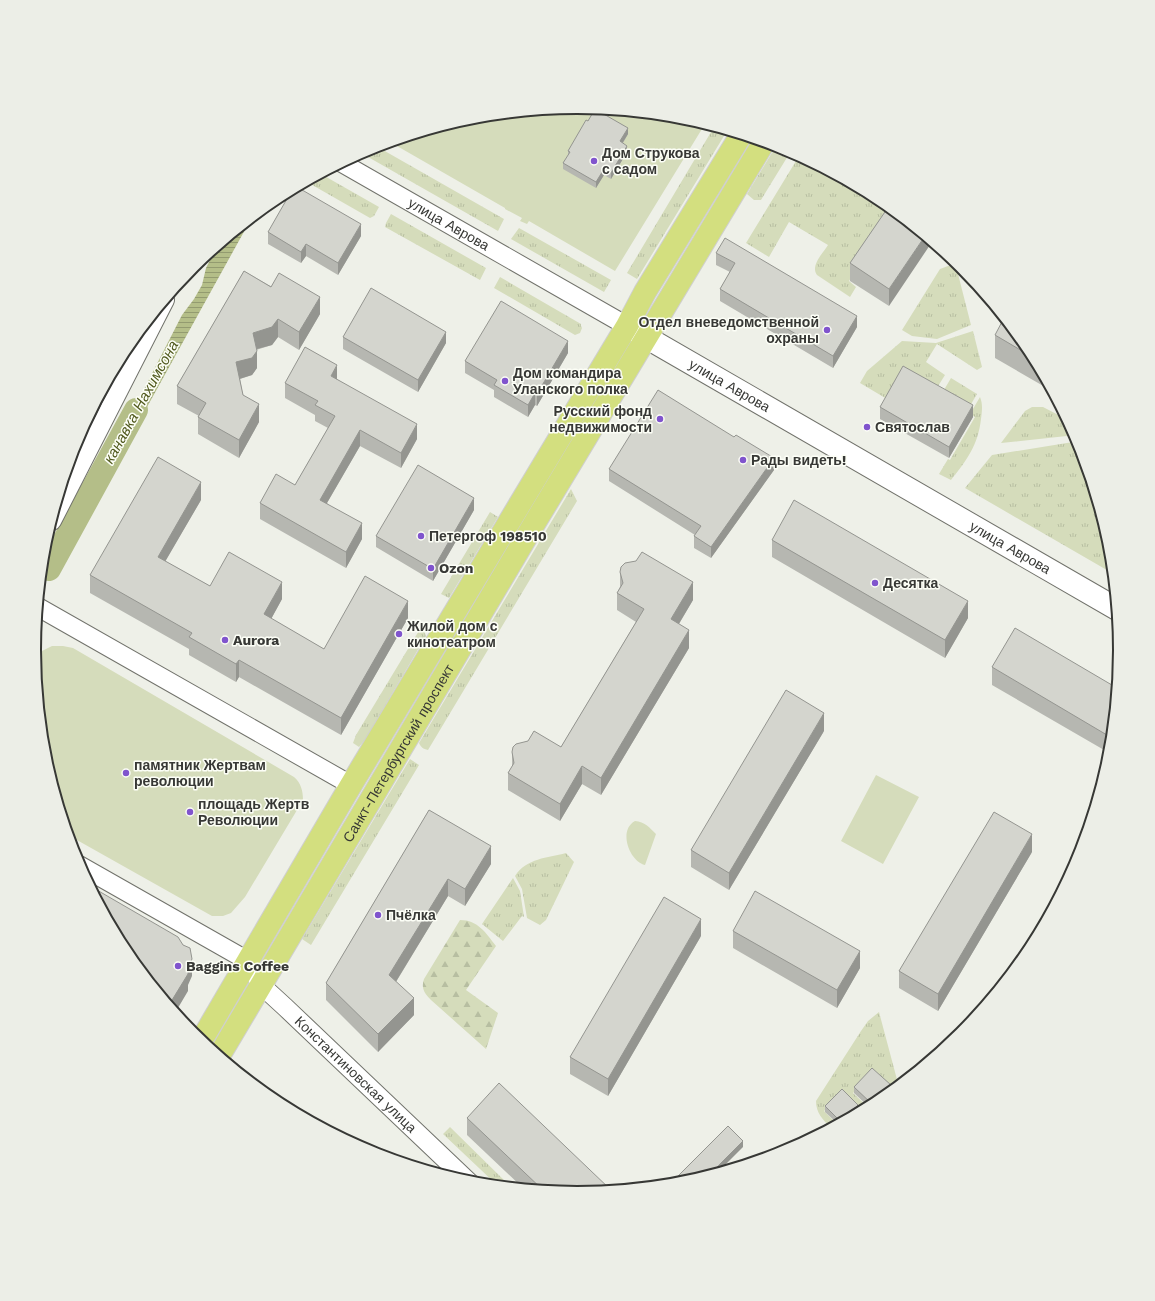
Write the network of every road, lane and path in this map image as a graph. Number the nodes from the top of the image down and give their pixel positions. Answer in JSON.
{"nodes":[{"id":1,"x":739,"y":139,"type":"edge"},
{"id":2,"x":761,"y":146,"type":"edge"},
{"id":3,"x":347,"y":166,"type":"edge"},
{"id":4,"x":154,"y":322,"type":"edge"},
{"id":5,"x":627,"y":326,"type":"junction"},
{"id":6,"x":646,"y":337,"type":"junction"},
{"id":7,"x":62,"y":501,"type":"edge"},
{"id":8,"x":1112,"y":606,"type":"edge"},
{"id":9,"x":43,"y":610,"type":"edge"},
{"id":10,"x":351,"y":785,"type":"junction"},
{"id":11,"x":88,"y":870,"type":"edge"},
{"id":12,"x":248,"y":961,"type":"junction"},
{"id":13,"x":261,"y":986,"type":"junction"},
{"id":14,"x":204,"y":1036,"type":"edge"},
{"id":15,"x":222,"y":1052,"type":"edge"},
{"id":16,"x":461,"y":1174,"type":"edge"}],
"edges":[{"from":1,"to":5,"type":"main road","name":"Санкт-Петербургский проспект"},
{"from":2,"to":6,"type":"main road","name":"Санкт-Петербургский проспект"},
{"from":3,"to":5,"type":"street","name":"улица Аврова"},
{"from":4,"to":7,"type":"street"},
{"from":5,"to":6,"type":"street","name":"улица Аврова"},
{"from":5,"to":10,"type":"main road","name":"Санкт-Петербургский проспект"},
{"from":6,"to":8,"type":"street","name":"улица Аврова"},
{"from":6,"to":13,"type":"main road","name":"Санкт-Петербургский проспект"},
{"from":9,"to":10,"type":"street"},
{"from":10,"to":12,"type":"main road","name":"Санкт-Петербургский проспект"},
{"from":11,"to":12,"type":"street"},
{"from":12,"to":13,"type":"street","name":"Константиновская улица"},
{"from":12,"to":14,"type":"main road","name":"Санкт-Петербургский проспект"},
{"from":13,"to":15,"type":"main road","name":"Санкт-Петербургский проспект"},
{"from":13,"to":16,"type":"street","name":"Константиновская улица"}]}
